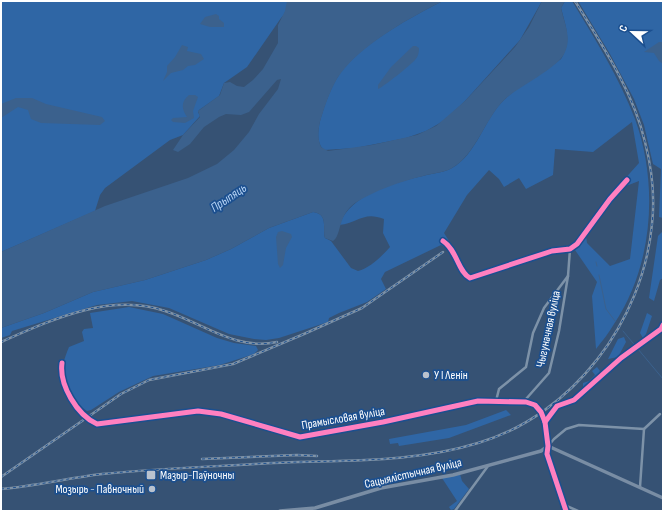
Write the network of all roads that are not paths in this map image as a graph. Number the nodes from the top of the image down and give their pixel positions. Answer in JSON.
{"nodes":[{"id":1,"x":627,"y":180,"type":"dead end"},
{"id":2,"x":443,"y":241,"type":"dead end"},
{"id":3,"x":570,"y":249,"type":"junction"},
{"id":4,"x":568,"y":276,"type":"junction"},
{"id":5,"x":663,"y":325,"type":"edge"},
{"id":6,"x":62,"y":363,"type":"dead end"},
{"id":7,"x":496,"y":401,"type":"junction"},
{"id":8,"x":526,"y":402,"type":"junction"},
{"id":9,"x":660,"y":414,"type":"dead end"},
{"id":10,"x":545,"y":422,"type":"junction"},
{"id":11,"x":644,"y":429,"type":"junction"},
{"id":12,"x":548,"y":446,"type":"junction"},
{"id":13,"x":488,"y":465,"type":"junction"},
{"id":14,"x":640,"y":487,"type":"junction"},
{"id":15,"x":663,"y":498,"type":"edge"},
{"id":16,"x":562,"y":504,"type":"junction"},
{"id":17,"x":280,"y":511,"type":"edge"},
{"id":18,"x":293,"y":511,"type":"edge"},
{"id":19,"x":455,"y":511,"type":"edge"},
{"id":20,"x":566,"y":511,"type":"edge"},
{"id":21,"x":578,"y":511,"type":"edge"}],
"edges":[{"from":1,"to":3,"type":"street"},
{"from":2,"to":3,"type":"street"},
{"from":3,"to":4,"type":"street","name":"Чыгуначная вуліца"},
{"from":4,"to":7,"type":"street","name":"Чыгуначная вуліца"},
{"from":4,"to":8,"type":"street","name":"Чыгуначная вуліца"},
{"from":5,"to":10,"type":"street"},
{"from":6,"to":7,"type":"street","name":"Прамысловая вуліца"},
{"from":7,"to":8,"type":"street","name":"Прамысловая вуліца"},
{"from":8,"to":10,"type":"street"},
{"from":9,"to":11,"type":"street"},
{"from":10,"to":12,"type":"street"},
{"from":11,"to":12,"type":"street","name":"Сацыялістычная вуліца"},
{"from":11,"to":14,"type":"street"},
{"from":12,"to":13,"type":"street","name":"Сацыялістычная вуліца"},
{"from":12,"to":14,"type":"street"},
{"from":12,"to":16,"type":"street"},
{"from":13,"to":18,"type":"street","name":"Сацыялістычная вуліца"},
{"from":13,"to":19,"type":"street"},
{"from":14,"to":15,"type":"street"},
{"from":16,"to":20,"type":"street"},
{"from":16,"to":21,"type":"street"},
{"from":17,"to":18,"type":"street","name":"Сацыялістычная вуліца"}]}
